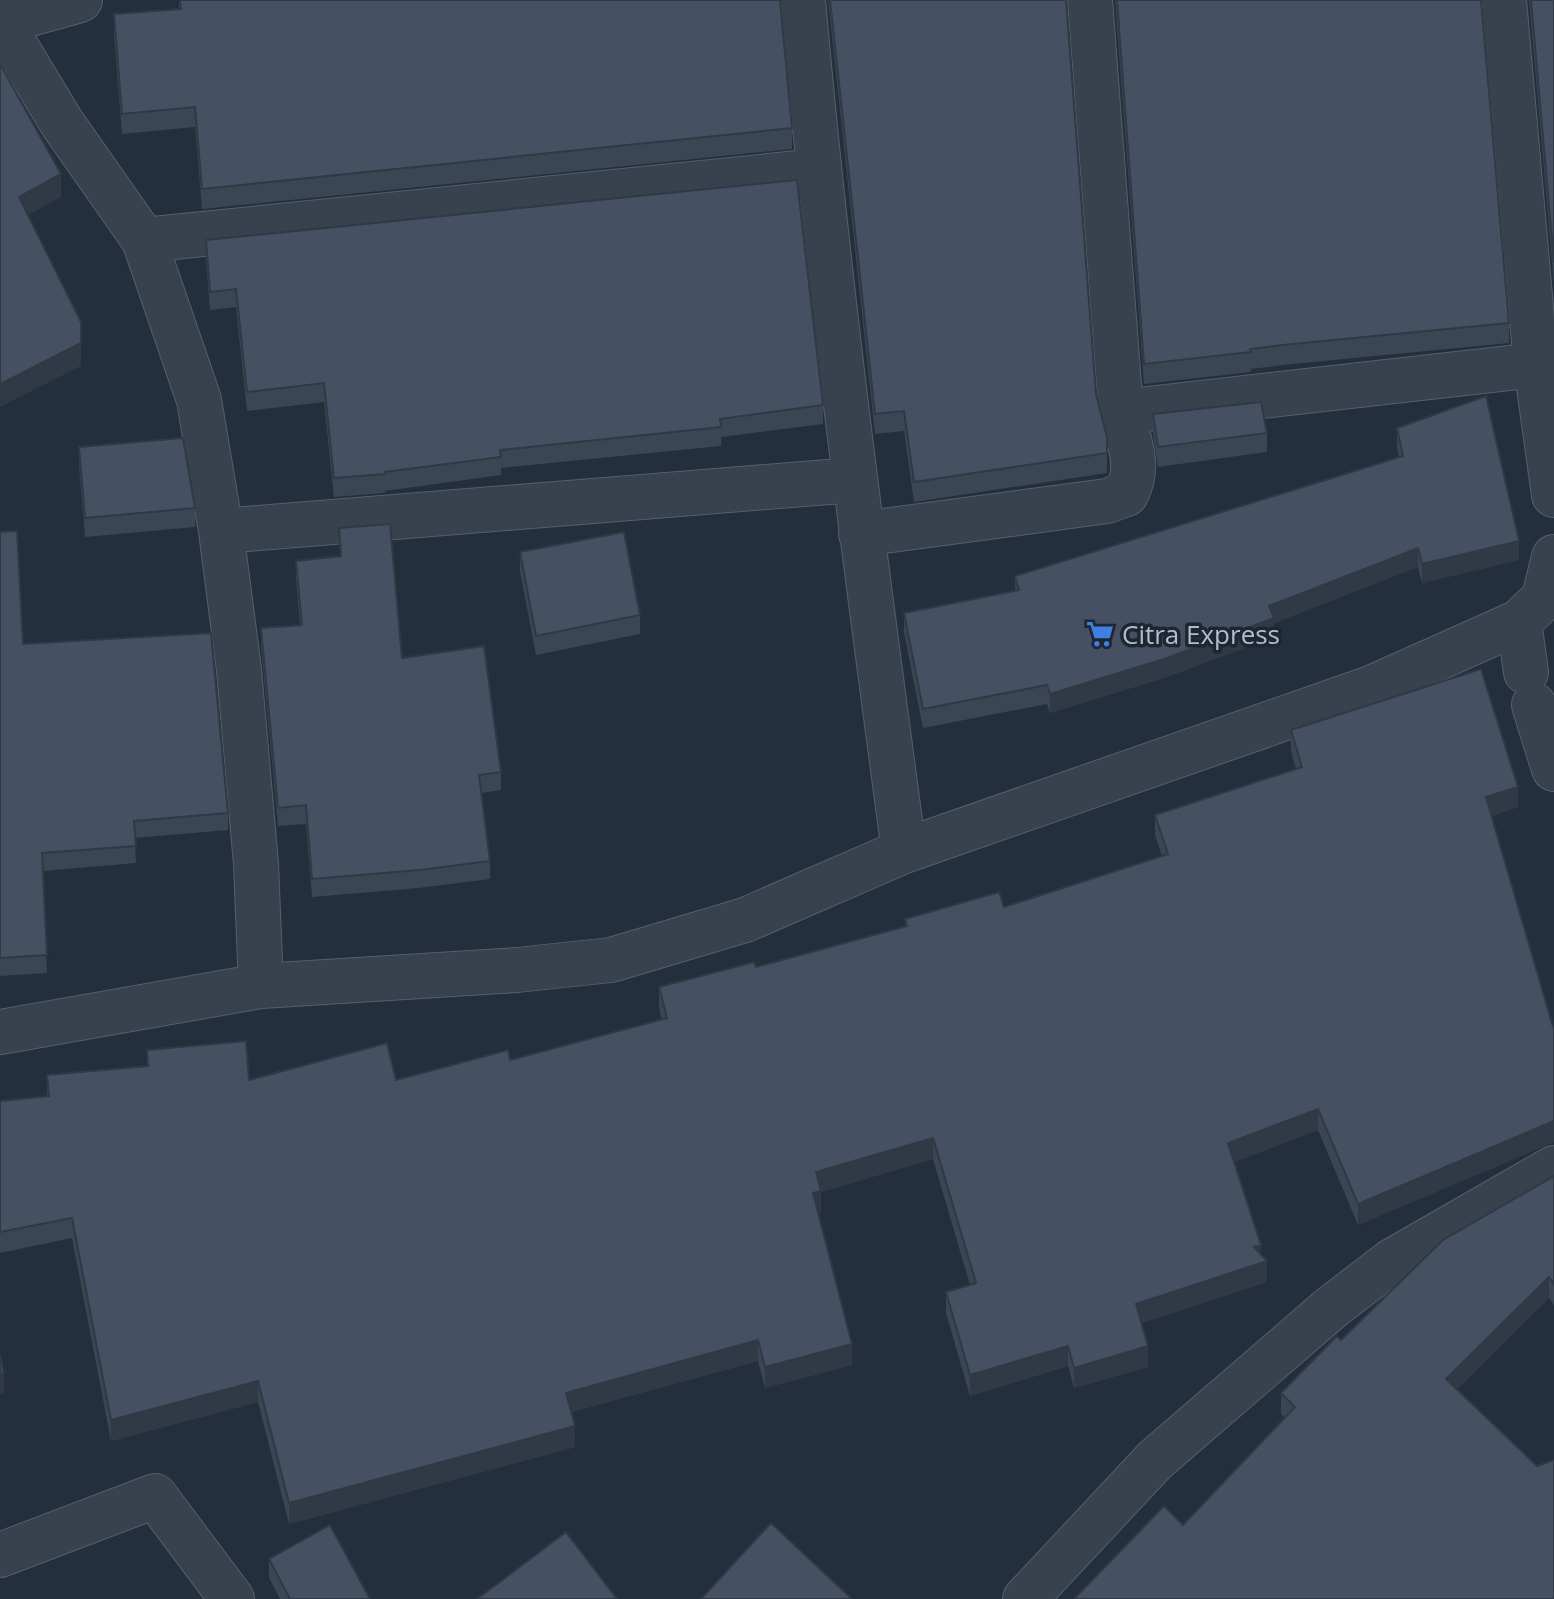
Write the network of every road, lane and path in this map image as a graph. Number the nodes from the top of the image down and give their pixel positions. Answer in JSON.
{"nodes":[{"id":1,"x":80,"y":0,"type":"edge"},
{"id":2,"x":803,"y":0,"type":"edge"},
{"id":3,"x":1090,"y":0,"type":"edge"},
{"id":4,"x":1504,"y":0,"type":"edge"},
{"id":5,"x":1,"y":21,"type":"edge"},
{"id":6,"x":818,"y":171,"type":"junction"},
{"id":7,"x":144,"y":240,"type":"junction"},
{"id":8,"x":1536,"y":365,"type":"junction"},
{"id":9,"x":1121,"y":412,"type":"junction"},
{"id":10,"x":853,"y":480,"type":"junction"},
{"id":11,"x":1554,"y":495,"type":"edge"},
{"id":12,"x":221,"y":531,"type":"junction"},
{"id":13,"x":861,"y":534,"type":"junction"},
{"id":14,"x":1554,"y":557,"type":"edge"},
{"id":15,"x":1519,"y":622,"type":"junction"},
{"id":16,"x":1554,"y":769,"type":"edge"},
{"id":17,"x":904,"y":851,"type":"junction"},
{"id":18,"x":261,"y":986,"type":"junction"},
{"id":19,"x":0,"y":1032,"type":"edge"},
{"id":20,"x":1554,"y":1168,"type":"edge"},
{"id":21,"x":0,"y":1555,"type":"edge"},
{"id":22,"x":232,"y":1599,"type":"edge"},
{"id":23,"x":1025,"y":1599,"type":"edge"}],
"edges":[{"from":1,"to":5,"type":"street"},
{"from":2,"to":6,"type":"street"},
{"from":3,"to":9,"type":"street"},
{"from":4,"to":8,"type":"street"},
{"from":5,"to":7,"type":"street"},
{"from":6,"to":7,"type":"street"},
{"from":6,"to":10,"type":"street"},
{"from":7,"to":12,"type":"street"},
{"from":8,"to":9,"type":"street"},
{"from":8,"to":11,"type":"street"},
{"from":9,"to":13,"type":"street"},
{"from":10,"to":12,"type":"street"},
{"from":10,"to":13,"type":"street"},
{"from":12,"to":18,"type":"street"},
{"from":13,"to":17,"type":"street"},
{"from":14,"to":15,"type":"street"},
{"from":15,"to":16,"type":"street"},
{"from":15,"to":17,"type":"street"},
{"from":17,"to":18,"type":"street"},
{"from":18,"to":19,"type":"street"},
{"from":20,"to":23,"type":"street"},
{"from":21,"to":22,"type":"street"}]}
